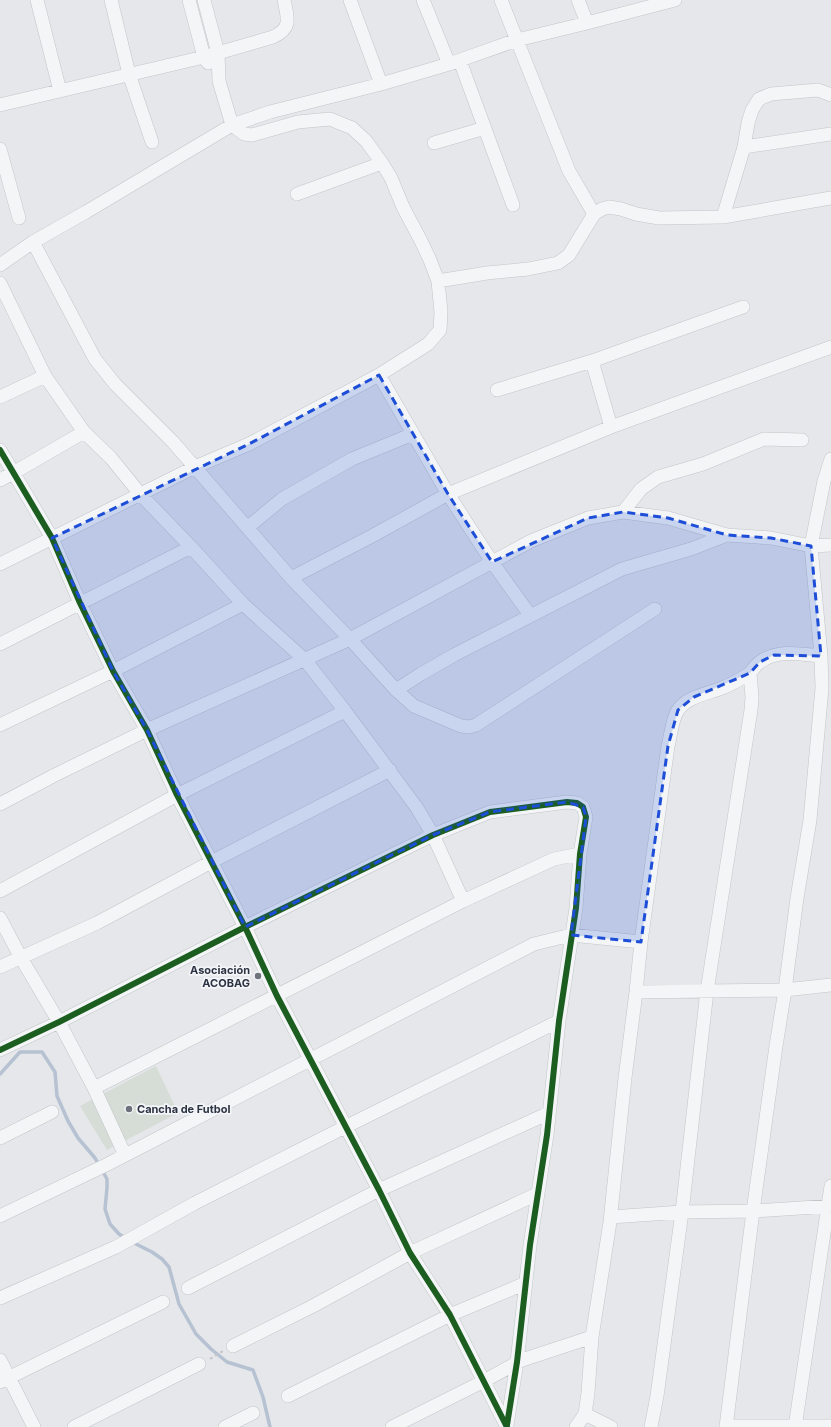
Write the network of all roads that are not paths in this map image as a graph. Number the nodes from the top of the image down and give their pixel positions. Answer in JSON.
{"nodes":[{"id":1,"x":37,"y":0,"type":"edge"},
{"id":2,"x":111,"y":0,"type":"edge"},
{"id":3,"x":189,"y":0,"type":"edge"},
{"id":4,"x":204,"y":0,"type":"edge"},
{"id":5,"x":284,"y":0,"type":"edge"},
{"id":6,"x":350,"y":0,"type":"edge"},
{"id":7,"x":423,"y":0,"type":"edge"},
{"id":8,"x":500,"y":0,"type":"edge"},
{"id":9,"x":578,"y":0,"type":"edge"},
{"id":10,"x":675,"y":0,"type":"edge"},
{"id":11,"x":654,"y":3,"type":"edge"},
{"id":12,"x":587,"y":23,"type":"junction"},
{"id":13,"x":517,"y":40,"type":"junction"},
{"id":14,"x":218,"y":53,"type":"junction"},
{"id":15,"x":204,"y":57,"type":"junction"},
{"id":16,"x":455,"y":62,"type":"junction"},
{"id":17,"x":129,"y":74,"type":"junction"},
{"id":18,"x":219,"y":80,"type":"junction"},
{"id":19,"x":381,"y":84,"type":"junction"},
{"id":20,"x":60,"y":91,"type":"junction"},
{"id":21,"x":831,"y":95,"type":"edge"},
{"id":22,"x":0,"y":105,"type":"edge"},
{"id":23,"x":232,"y":125,"type":"junction"},
{"id":24,"x":485,"y":128,"type":"junction"},
{"id":25,"x":831,"y":134,"type":"edge"},
{"id":26,"x":152,"y":142,"type":"dead end"},
{"id":27,"x":434,"y":143,"type":"dead end"},
{"id":28,"x":744,"y":146,"type":"junction"},
{"id":29,"x":0,"y":149,"type":"edge"},
{"id":30,"x":382,"y":163,"type":"junction"},
{"id":31,"x":297,"y":194,"type":"dead end"},
{"id":32,"x":831,"y":198,"type":"edge"},
{"id":33,"x":513,"y":204,"type":"dead end"},
{"id":34,"x":594,"y":214,"type":"junction"},
{"id":35,"x":723,"y":217,"type":"junction"},
{"id":36,"x":20,"y":218,"type":"dead end"},
{"id":37,"x":33,"y":242,"type":"junction"},
{"id":38,"x":0,"y":265,"type":"edge"},
{"id":39,"x":438,"y":280,"type":"junction"},
{"id":40,"x":0,"y":283,"type":"edge"},
{"id":41,"x":744,"y":307,"type":"dead end"},
{"id":42,"x":831,"y":347,"type":"edge"},
{"id":43,"x":592,"y":361,"type":"junction"},
{"id":44,"x":379,"y":375,"type":"junction"},
{"id":45,"x":45,"y":376,"type":"junction"},
{"id":46,"x":497,"y":390,"type":"dead end"},
{"id":47,"x":0,"y":397,"type":"edge"},
{"id":48,"x":611,"y":427,"type":"junction"},
{"id":49,"x":84,"y":432,"type":"junction"},
{"id":50,"x":414,"y":434,"type":"junction"},
{"id":51,"x":802,"y":440,"type":"dead end"},
{"id":52,"x":0,"y":450,"type":"edge"},
{"id":53,"x":831,"y":459,"type":"edge"},
{"id":54,"x":195,"y":467,"type":"junction"},
{"id":55,"x":13,"y":473,"type":"junction"},
{"id":56,"x":0,"y":480,"type":"edge"},
{"id":57,"x":448,"y":494,"type":"junction"},
{"id":58,"x":142,"y":495,"type":"junction"},
{"id":59,"x":623,"y":512,"type":"junction"},
{"id":60,"x":248,"y":527,"type":"junction"},
{"id":61,"x":727,"y":535,"type":"junction"},
{"id":62,"x":52,"y":538,"type":"junction"},
{"id":63,"x":831,"y":545,"type":"edge"},
{"id":64,"x":811,"y":546,"type":"junction"},
{"id":65,"x":191,"y":547,"type":"junction"},
{"id":66,"x":492,"y":562,"type":"junction"},
{"id":67,"x":0,"y":564,"type":"edge"},
{"id":68,"x":291,"y":578,"type":"junction"},
{"id":69,"x":80,"y":603,"type":"junction"},
{"id":70,"x":242,"y":604,"type":"junction"},
{"id":71,"x":655,"y":609,"type":"dead end"},
{"id":72,"x":530,"y":615,"type":"junction"},
{"id":73,"x":350,"y":639,"type":"junction"},
{"id":74,"x":0,"y":644,"type":"edge"},
{"id":75,"x":821,"y":656,"type":"junction"},
{"id":76,"x":304,"y":660,"type":"junction"},
{"id":77,"x":113,"y":671,"type":"junction"},
{"id":78,"x":750,"y":674,"type":"junction"},
{"id":79,"x":826,"y":688,"type":"edge"},
{"id":80,"x":396,"y":690,"type":"junction"},
{"id":81,"x":345,"y":711,"type":"junction"},
{"id":82,"x":0,"y":725,"type":"edge"},
{"id":83,"x":147,"y":730,"type":"junction"},
{"id":84,"x":390,"y":770,"type":"junction"},
{"id":85,"x":177,"y":795,"type":"junction"},
{"id":86,"x":1,"y":800,"type":"edge"},
{"id":87,"x":433,"y":835,"type":"junction"},
{"id":88,"x":580,"y":854,"type":"junction"},
{"id":89,"x":210,"y":862,"type":"junction"},
{"id":90,"x":0,"y":891,"type":"edge"},
{"id":91,"x":464,"y":901,"type":"junction"},
{"id":92,"x":0,"y":918,"type":"edge"},
{"id":93,"x":245,"y":927,"type":"junction"},
{"id":94,"x":571,"y":935,"type":"junction"},
{"id":95,"x":641,"y":942,"type":"junction"},
{"id":96,"x":20,"y":958,"type":"junction"},
{"id":97,"x":0,"y":967,"type":"edge"},
{"id":98,"x":831,"y":985,"type":"edge"},
{"id":99,"x":785,"y":990,"type":"junction"},
{"id":100,"x":707,"y":991,"type":"junction"},
{"id":101,"x":636,"y":992,"type":"junction"},
{"id":102,"x":277,"y":996,"type":"junction"},
{"id":103,"x":559,"y":1021,"type":"junction"},
{"id":104,"x":59,"y":1022,"type":"junction"},
{"id":105,"x":0,"y":1050,"type":"edge"},
{"id":106,"x":310,"y":1059,"type":"junction"},
{"id":107,"x":94,"y":1088,"type":"junction"},
{"id":108,"x":52,"y":1112,"type":"dead end"},
{"id":109,"x":549,"y":1113,"type":"junction"},
{"id":110,"x":345,"y":1127,"type":"junction"},
{"id":111,"x":0,"y":1138,"type":"edge"},
{"id":112,"x":125,"y":1155,"type":"junction"},
{"id":113,"x":831,"y":1186,"type":"edge"},
{"id":114,"x":379,"y":1190,"type":"junction"},
{"id":115,"x":537,"y":1194,"type":"junction"},
{"id":116,"x":830,"y":1206,"type":"edge"},
{"id":117,"x":753,"y":1211,"type":"junction"},
{"id":118,"x":682,"y":1212,"type":"junction"},
{"id":119,"x":0,"y":1216,"type":"edge"},
{"id":120,"x":611,"y":1217,"type":"junction"},
{"id":121,"x":410,"y":1254,"type":"junction"},
{"id":122,"x":526,"y":1283,"type":"junction"},
{"id":123,"x":188,"y":1288,"type":"dead end"},
{"id":124,"x":0,"y":1298,"type":"edge"},
{"id":125,"x":163,"y":1302,"type":"dead end"},
{"id":126,"x":450,"y":1315,"type":"junction"},
{"id":127,"x":592,"y":1337,"type":"junction"},
{"id":128,"x":231,"y":1347,"type":"road end"},
{"id":129,"x":0,"y":1360,"type":"edge"},
{"id":130,"x":517,"y":1362,"type":"junction"},
{"id":131,"x":202,"y":1363,"type":"road end"},
{"id":132,"x":5,"y":1380,"type":"edge"},
{"id":133,"x":484,"y":1381,"type":"junction"},
{"id":134,"x":288,"y":1396,"type":"dead end"},
{"id":135,"x":253,"y":1413,"type":"dead end"},
{"id":136,"x":584,"y":1414,"type":"junction"},
{"id":137,"x":507,"y":1426,"type":"edge"},
{"id":138,"x":831,"y":1426,"type":"edge"},
{"id":139,"x":34,"y":1427,"type":"edge"},
{"id":140,"x":74,"y":1427,"type":"edge"},
{"id":141,"x":225,"y":1427,"type":"edge"},
{"id":142,"x":392,"y":1427,"type":"edge"},
{"id":143,"x":576,"y":1427,"type":"edge"},
{"id":144,"x":611,"y":1427,"type":"edge"},
{"id":145,"x":651,"y":1427,"type":"edge"},
{"id":146,"x":726,"y":1427,"type":"edge"},
{"id":147,"x":795,"y":1427,"type":"edge"}],
"edges":[{"from":1,"to":20,"type":"street"},
{"from":2,"to":17,"type":"street"},
{"from":3,"to":15,"type":"street"},
{"from":4,"to":14,"type":"street"},
{"from":5,"to":14,"type":"street"},
{"from":6,"to":19,"type":"street"},
{"from":7,"to":16,"type":"street"},
{"from":8,"to":13,"type":"street"},
{"from":9,"to":12,"type":"street"},
{"from":10,"to":11,"type":"street"},
{"from":11,"to":12,"type":"street"},
{"from":12,"to":13,"type":"street"},
{"from":13,"to":16,"type":"street"},
{"from":13,"to":34,"type":"street"},
{"from":14,"to":15,"type":"street"},
{"from":14,"to":18,"type":"street"},
{"from":15,"to":17,"type":"street"},
{"from":15,"to":18,"type":"street"},
{"from":16,"to":19,"type":"street"},
{"from":16,"to":24,"type":"street"},
{"from":17,"to":20,"type":"street"},
{"from":17,"to":26,"type":"street"},
{"from":18,"to":23,"type":"street"},
{"from":19,"to":23,"type":"street"},
{"from":20,"to":22,"type":"street"},
{"from":21,"to":28,"type":"street"},
{"from":23,"to":30,"type":"street"},
{"from":23,"to":37,"type":"street"},
{"from":24,"to":27,"type":"street"},
{"from":24,"to":33,"type":"street"},
{"from":25,"to":28,"type":"street"},
{"from":28,"to":35,"type":"street"},
{"from":29,"to":36,"type":"street"},
{"from":30,"to":31,"type":"street"},
{"from":30,"to":39,"type":"street"},
{"from":32,"to":35,"type":"street"},
{"from":34,"to":35,"type":"street"},
{"from":34,"to":39,"type":"street"},
{"from":37,"to":38,"type":"street"},
{"from":37,"to":54,"type":"street"},
{"from":39,"to":44,"type":"street"},
{"from":40,"to":45,"type":"street"},
{"from":41,"to":43,"type":"street"},
{"from":42,"to":48,"type":"street"},
{"from":43,"to":46,"type":"street"},
{"from":43,"to":48,"type":"street"},
{"from":44,"to":50,"type":"street"},
{"from":44,"to":54,"type":"street"},
{"from":45,"to":47,"type":"street"},
{"from":45,"to":49,"type":"street"},
{"from":48,"to":57,"type":"street"},
{"from":49,"to":55,"type":"street"},
{"from":49,"to":58,"type":"street"},
{"from":50,"to":57,"type":"street"},
{"from":50,"to":60,"type":"street"},
{"from":51,"to":59,"type":"street"},
{"from":52,"to":55,"type":"street"},
{"from":53,"to":64,"type":"street"},
{"from":54,"to":58,"type":"street"},
{"from":54,"to":60,"type":"street"},
{"from":55,"to":56,"type":"street"},
{"from":55,"to":62,"type":"street"},
{"from":57,"to":66,"type":"street"},
{"from":57,"to":68,"type":"street"},
{"from":58,"to":62,"type":"street"},
{"from":58,"to":65,"type":"street"},
{"from":59,"to":61,"type":"street"},
{"from":59,"to":66,"type":"street"},
{"from":60,"to":68,"type":"street"},
{"from":61,"to":64,"type":"street"},
{"from":61,"to":72,"type":"street"},
{"from":62,"to":67,"type":"street"},
{"from":62,"to":69,"type":"street"},
{"from":63,"to":64,"type":"street"},
{"from":64,"to":75,"type":"street"},
{"from":65,"to":69,"type":"street"},
{"from":65,"to":70,"type":"street"},
{"from":66,"to":72,"type":"street"},
{"from":66,"to":73,"type":"street"},
{"from":68,"to":73,"type":"street"},
{"from":69,"to":74,"type":"street"},
{"from":69,"to":77,"type":"street"},
{"from":70,"to":76,"type":"street"},
{"from":70,"to":77,"type":"street"},
{"from":71,"to":80,"type":"street"},
{"from":72,"to":80,"type":"street"},
{"from":73,"to":76,"type":"street"},
{"from":73,"to":80,"type":"street"},
{"from":75,"to":78,"type":"street"},
{"from":75,"to":79,"type":"street"},
{"from":76,"to":81,"type":"street"},
{"from":76,"to":83,"type":"street"},
{"from":77,"to":82,"type":"street"},
{"from":77,"to":83,"type":"street"},
{"from":78,"to":95,"type":"street"},
{"from":78,"to":100,"type":"street"},
{"from":79,"to":99,"type":"street"},
{"from":81,"to":84,"type":"street"},
{"from":81,"to":85,"type":"street"},
{"from":83,"to":85,"type":"street"},
{"from":83,"to":86,"type":"street"},
{"from":84,"to":87,"type":"street"},
{"from":84,"to":89,"type":"street"},
{"from":85,"to":89,"type":"street"},
{"from":85,"to":90,"type":"street"},
{"from":87,"to":88,"type":"street"},
{"from":87,"to":91,"type":"street"},
{"from":87,"to":93,"type":"street"},
{"from":88,"to":91,"type":"street"},
{"from":88,"to":94,"type":"street"},
{"from":89,"to":93,"type":"street"},
{"from":89,"to":96,"type":"street"},
{"from":91,"to":102,"type":"street"},
{"from":92,"to":96,"type":"street"},
{"from":93,"to":102,"type":"street"},
{"from":93,"to":104,"type":"street"},
{"from":94,"to":95,"type":"street"},
{"from":94,"to":103,"type":"street"},
{"from":94,"to":106,"type":"street"},
{"from":95,"to":101,"type":"street"},
{"from":96,"to":97,"type":"street"},
{"from":96,"to":104,"type":"street"},
{"from":98,"to":99,"type":"street"},
{"from":99,"to":100,"type":"street"},
{"from":99,"to":117,"type":"street"},
{"from":100,"to":101,"type":"street"},
{"from":100,"to":118,"type":"street"},
{"from":101,"to":120,"type":"street"},
{"from":102,"to":106,"type":"street"},
{"from":102,"to":107,"type":"street"},
{"from":103,"to":109,"type":"street"},
{"from":103,"to":110,"type":"street"},
{"from":104,"to":105,"type":"street"},
{"from":104,"to":107,"type":"street"},
{"from":106,"to":110,"type":"street"},
{"from":106,"to":112,"type":"street"},
{"from":107,"to":112,"type":"street"},
{"from":108,"to":111,"type":"street"},
{"from":109,"to":114,"type":"street"},
{"from":109,"to":115,"type":"street"},
{"from":110,"to":114,"type":"street"},
{"from":110,"to":124,"type":"street"},
{"from":112,"to":119,"type":"street"},
{"from":113,"to":116,"type":"street"},
{"from":114,"to":121,"type":"street"},
{"from":114,"to":123,"type":"street"},
{"from":115,"to":121,"type":"street"},
{"from":115,"to":122,"type":"street"},
{"from":116,"to":117,"type":"street"},
{"from":116,"to":147,"type":"street"},
{"from":117,"to":118,"type":"street"},
{"from":117,"to":146,"type":"street"},
{"from":118,"to":120,"type":"street"},
{"from":118,"to":145,"type":"street"},
{"from":120,"to":127,"type":"street"},
{"from":121,"to":126,"type":"street"},
{"from":121,"to":128,"type":"street"},
{"from":122,"to":126,"type":"street"},
{"from":122,"to":130,"type":"street"},
{"from":125,"to":132,"type":"street"},
{"from":126,"to":133,"type":"street"},
{"from":126,"to":134,"type":"street"},
{"from":127,"to":130,"type":"street"},
{"from":127,"to":136,"type":"street"},
{"from":129,"to":132,"type":"street"},
{"from":130,"to":133,"type":"street"},
{"from":130,"to":137,"type":"street"},
{"from":131,"to":140,"type":"street"},
{"from":132,"to":139,"type":"street"},
{"from":133,"to":137,"type":"street"},
{"from":133,"to":142,"type":"street"},
{"from":135,"to":141,"type":"street"},
{"from":136,"to":143,"type":"street"},
{"from":136,"to":144,"type":"street"},
{"from":138,"to":147,"type":"street"},
{"from":146,"to":147,"type":"street"}]}
